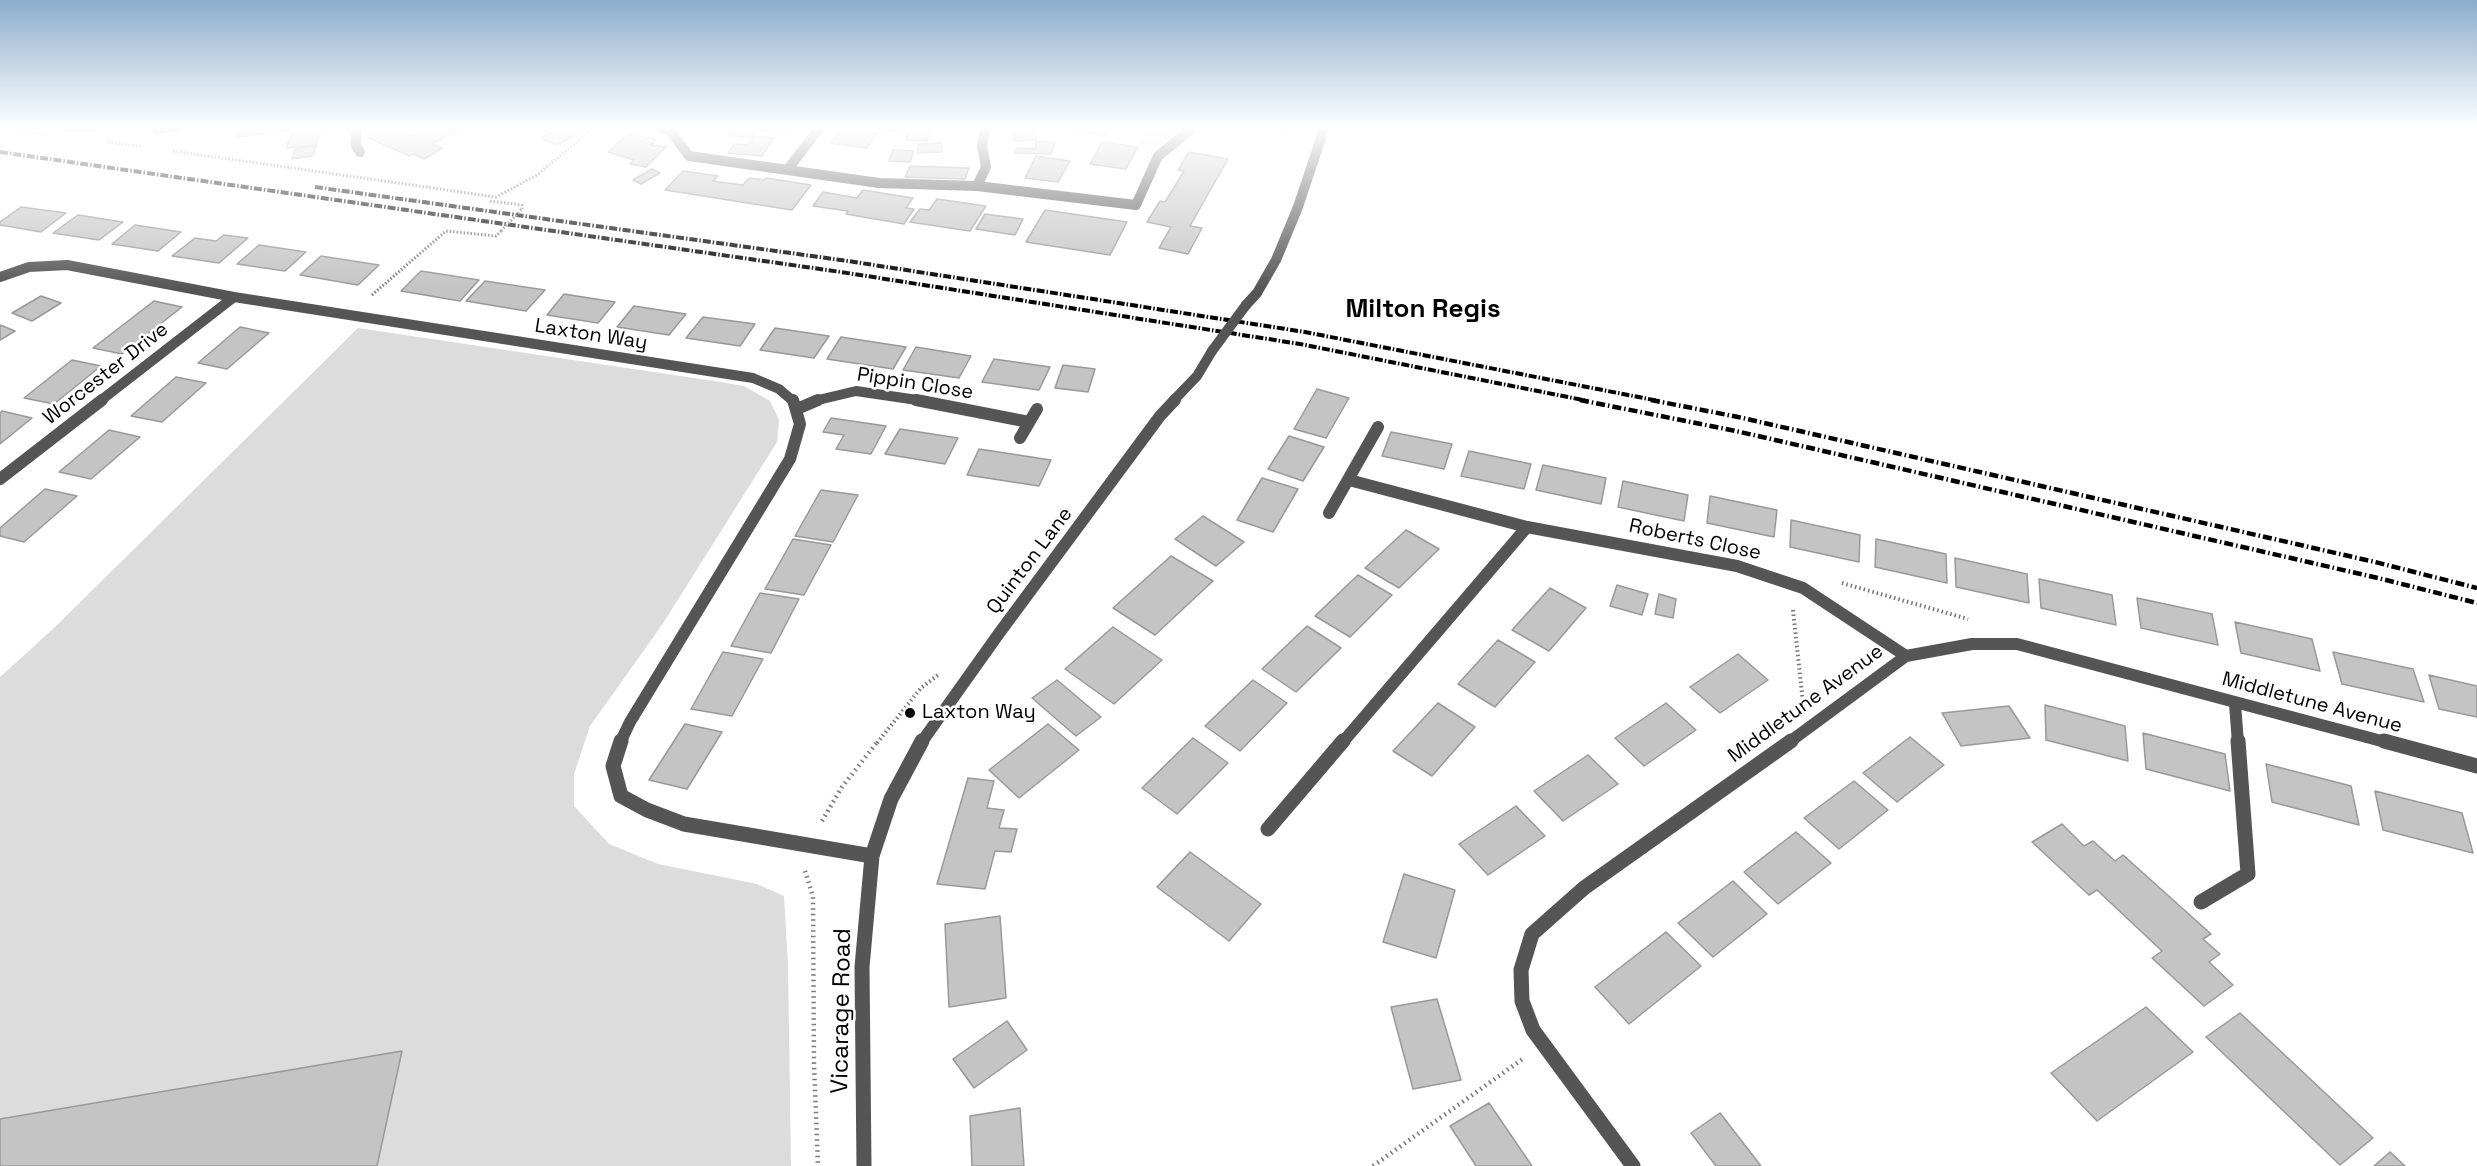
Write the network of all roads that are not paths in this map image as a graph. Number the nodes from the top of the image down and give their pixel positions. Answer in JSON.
{"nodes":[{"id":1,"x":862,"y":180,"type":"edge"},
{"id":2,"x":980,"y":180,"type":"edge"},
{"id":3,"x":1147,"y":180,"type":"edge"},
{"id":4,"x":1307,"y":180,"type":"edge"},
{"id":5,"x":977,"y":186,"type":"junction"},
{"id":6,"x":0,"y":277,"type":"edge"},
{"id":7,"x":234,"y":297,"type":"junction"},
{"id":8,"x":797,"y":409,"type":"junction"},
{"id":9,"x":1037,"y":409,"type":"dead end"},
{"id":10,"x":1029,"y":422,"type":"junction"},
{"id":11,"x":1378,"y":427,"type":"dead end"},
{"id":12,"x":1020,"y":438,"type":"dead end"},
{"id":13,"x":0,"y":479,"type":"edge"},
{"id":14,"x":1349,"y":480,"type":"junction"},
{"id":15,"x":1329,"y":513,"type":"dead end"},
{"id":16,"x":1527,"y":527,"type":"junction"},
{"id":17,"x":1906,"y":656,"type":"junction"},
{"id":18,"x":2235,"y":704,"type":"junction"},
{"id":19,"x":2477,"y":766,"type":"edge"},
{"id":20,"x":1268,"y":828,"type":"dead end"},
{"id":21,"x":872,"y":856,"type":"junction"},
{"id":22,"x":2201,"y":902,"type":"dead end"},
{"id":23,"x":864,"y":1166,"type":"edge"},
{"id":24,"x":1634,"y":1166,"type":"edge"}],
"edges":[{"from":1,"to":5,"type":"street"},
{"from":2,"to":5,"type":"street"},
{"from":3,"to":5,"type":"street"},
{"from":4,"to":21,"type":"street","name":"Quinton Lane","bridge":true},
{"from":6,"to":7,"type":"street","name":"Laxton Way"},
{"from":7,"to":8,"type":"street","name":"Laxton Way"},
{"from":7,"to":13,"type":"street","name":"Worcester Drive"},
{"from":8,"to":10,"type":"street","name":"Pippin Close"},
{"from":8,"to":21,"type":"street"},
{"from":9,"to":10,"type":"street"},
{"from":10,"to":12,"type":"street"},
{"from":11,"to":14,"type":"street"},
{"from":14,"to":15,"type":"street"},
{"from":14,"to":16,"type":"street","name":"Roberts Close"},
{"from":16,"to":17,"type":"street","name":"Roberts Close"},
{"from":16,"to":20,"type":"street"},
{"from":17,"to":18,"type":"street","name":"Middletune Avenue"},
{"from":17,"to":24,"type":"street","name":"Middletune Avenue"},
{"from":18,"to":19,"type":"street","name":"Middletune Avenue"},
{"from":18,"to":22,"type":"street"},
{"from":21,"to":23,"type":"street","name":"Vicarage Road"}]}
